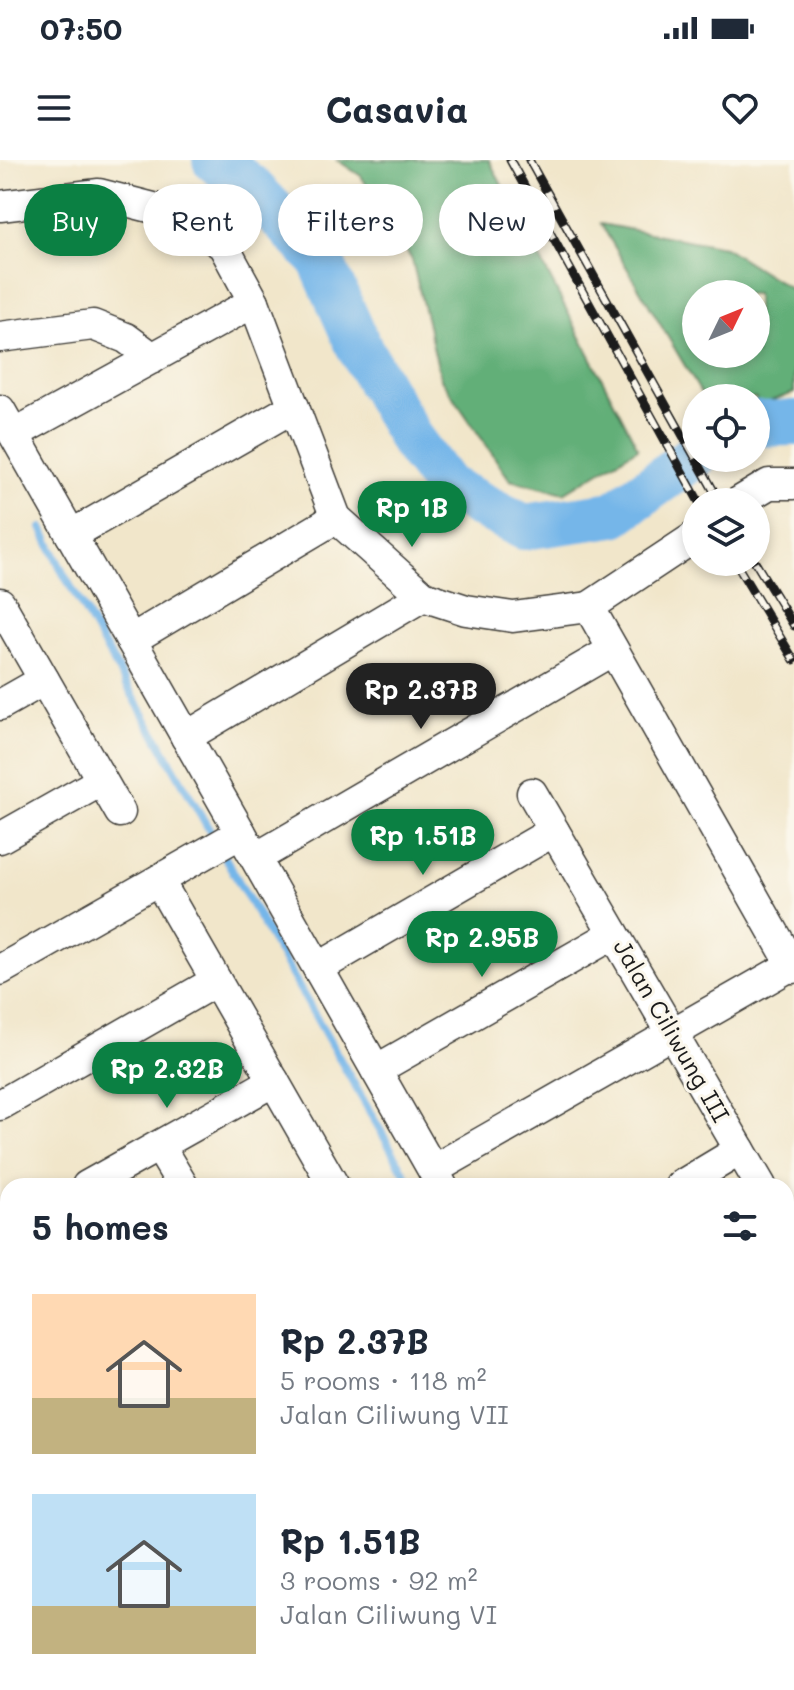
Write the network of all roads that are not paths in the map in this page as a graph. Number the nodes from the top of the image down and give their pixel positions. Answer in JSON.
{"nodes":[{"id":1,"x":0,"y":206,"type":"edge"},
{"id":2,"x":254,"y":302,"type":"junction"},
{"id":3,"x":0,"y":337,"type":"edge"},
{"id":4,"x":153,"y":358,"type":"junction"},
{"id":5,"x":294,"y":407,"type":"junction"},
{"id":6,"x":7,"y":422,"type":"edge"},
{"id":7,"x":794,"y":484,"type":"edge"},
{"id":8,"x":762,"y":488,"type":"edge"},
{"id":9,"x":336,"y":518,"type":"junction"},
{"id":10,"x":71,"y":535,"type":"junction"},
{"id":11,"x":682,"y":545,"type":"edge"},
{"id":12,"x":423,"y":596,"type":"junction"},
{"id":13,"x":0,"y":603,"type":"edge"},
{"id":14,"x":589,"y":607,"type":"junction"},
{"id":15,"x":131,"y":640,"type":"junction"},
{"id":16,"x":613,"y":650,"type":"junction"},
{"id":17,"x":44,"y":680,"type":"junction"},
{"id":18,"x":0,"y":705,"type":"edge"},
{"id":19,"x":186,"y":737,"type":"junction"},
{"id":20,"x":101,"y":781,"type":"junction"},
{"id":21,"x":532,"y":793,"type":"dead end"},
{"id":22,"x":120,"y":812,"type":"dead end"},
{"id":23,"x":554,"y":831,"type":"junction"},
{"id":24,"x":0,"y":838,"type":"edge"},
{"id":25,"x":234,"y":846,"type":"junction"},
{"id":26,"x":159,"y":881,"type":"junction"},
{"id":27,"x":614,"y":934,"type":"junction"},
{"id":28,"x":793,"y":966,"type":"edge"},
{"id":29,"x":318,"y":968,"type":"junction"},
{"id":30,"x":0,"y":970,"type":"edge"},
{"id":31,"x":216,"y":981,"type":"junction"},
{"id":32,"x":671,"y":1033,"type":"junction"},
{"id":33,"x":376,"y":1070,"type":"junction"},
{"id":34,"x":274,"y":1081,"type":"junction"},
{"id":35,"x":0,"y":1105,"type":"edge"},
{"id":36,"x":159,"y":1146,"type":"junction"},
{"id":37,"x":740,"y":1150,"type":"junction"},
{"id":38,"x":101,"y":1178,"type":"edge"},
{"id":39,"x":178,"y":1178,"type":"edge"},
{"id":40,"x":329,"y":1178,"type":"edge"},
{"id":41,"x":438,"y":1178,"type":"edge"},
{"id":42,"x":693,"y":1178,"type":"edge"},
{"id":43,"x":756,"y":1178,"type":"edge"}],
"edges":[{"from":1,"to":2,"type":"street"},
{"from":2,"to":4,"type":"street"},
{"from":2,"to":5,"type":"street"},
{"from":3,"to":4,"type":"street"},
{"from":4,"to":6,"type":"street"},
{"from":5,"to":9,"type":"street"},
{"from":5,"to":10,"type":"street"},
{"from":6,"to":10,"type":"street"},
{"from":7,"to":8,"type":"street"},
{"from":9,"to":12,"type":"street"},
{"from":9,"to":15,"type":"street"},
{"from":10,"to":15,"type":"street"},
{"from":11,"to":14,"type":"street"},
{"from":12,"to":14,"type":"street"},
{"from":12,"to":19,"type":"street"},
{"from":13,"to":17,"type":"street"},
{"from":14,"to":16,"type":"street"},
{"from":15,"to":19,"type":"street"},
{"from":16,"to":25,"type":"street"},
{"from":16,"to":28,"type":"street"},
{"from":17,"to":18,"type":"street"},
{"from":17,"to":20,"type":"street"},
{"from":19,"to":25,"type":"street"},
{"from":20,"to":22,"type":"street"},
{"from":20,"to":24,"type":"street"},
{"from":21,"to":23,"type":"street","name":"Jalan Ciliwung III"},
{"from":23,"to":27,"type":"street","name":"Jalan Ciliwung III"},
{"from":23,"to":29,"type":"street"},
{"from":25,"to":26,"type":"street"},
{"from":25,"to":29,"type":"street"},
{"from":26,"to":30,"type":"street"},
{"from":26,"to":31,"type":"street"},
{"from":27,"to":32,"type":"street","name":"Jalan Ciliwung III"},
{"from":27,"to":33,"type":"street"},
{"from":28,"to":32,"type":"street"},
{"from":29,"to":33,"type":"street"},
{"from":31,"to":34,"type":"street"},
{"from":31,"to":35,"type":"street"},
{"from":32,"to":37,"type":"street","name":"Jalan Ciliwung III"},
{"from":32,"to":41,"type":"street"},
{"from":33,"to":41,"type":"street"},
{"from":34,"to":36,"type":"street"},
{"from":34,"to":40,"type":"street"},
{"from":36,"to":38,"type":"street"},
{"from":36,"to":39,"type":"street"},
{"from":37,"to":42,"type":"street"},
{"from":37,"to":43,"type":"street","name":"Jalan Ciliwung III"}]}
